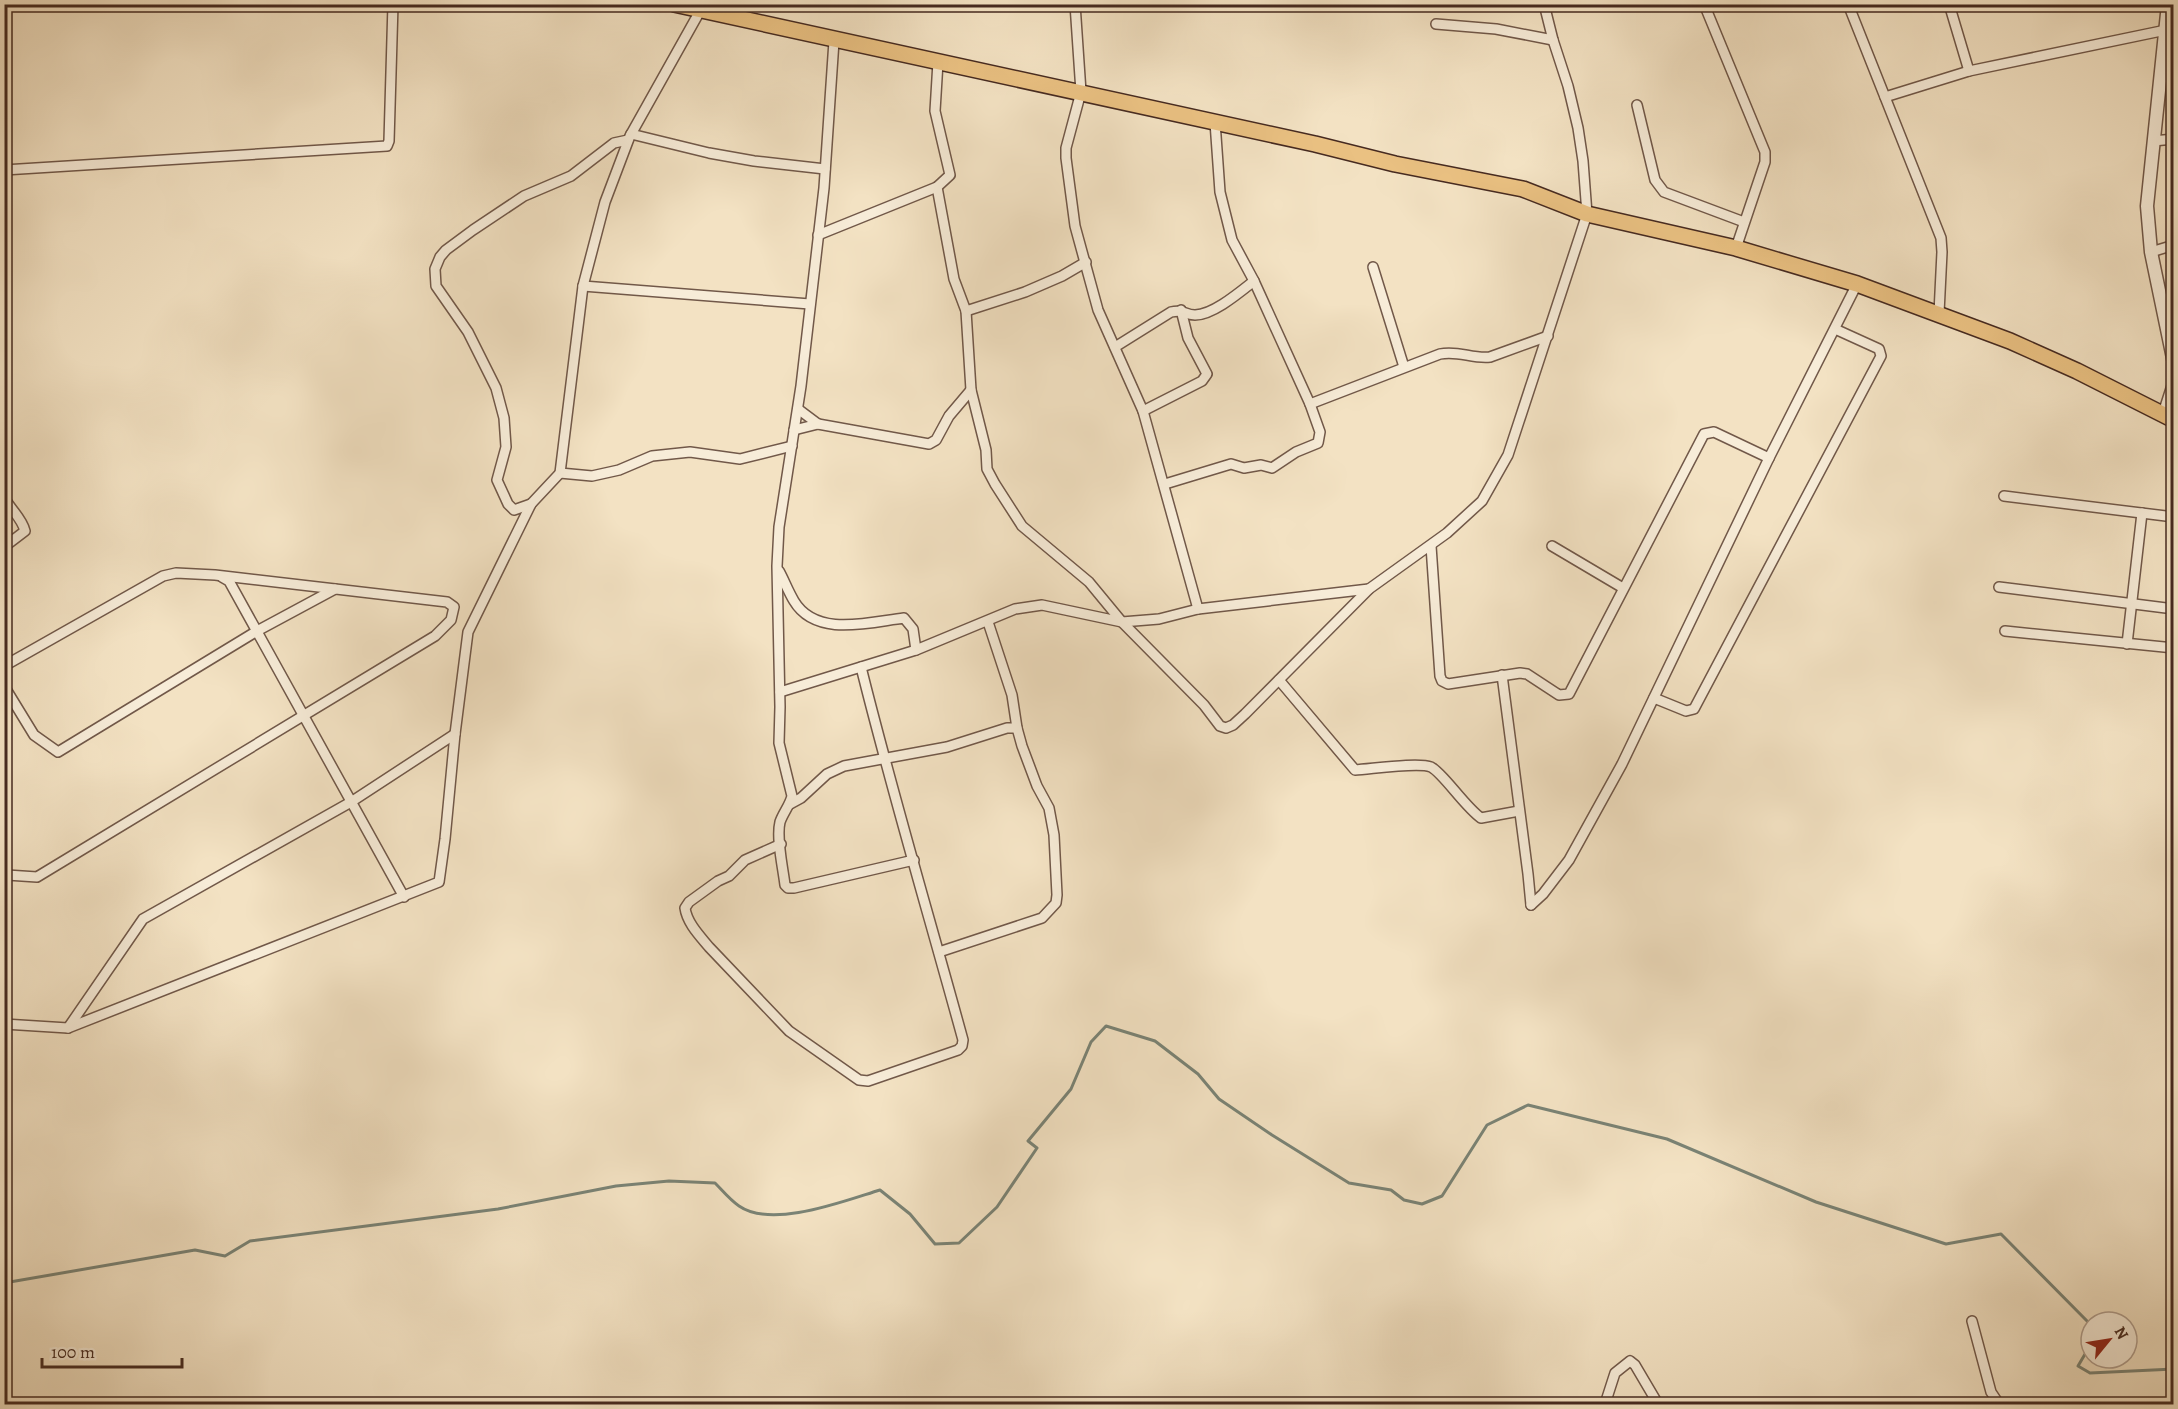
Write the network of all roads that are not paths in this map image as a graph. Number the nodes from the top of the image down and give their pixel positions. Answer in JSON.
{"nodes":[{"id":1,"x":393,"y":4,"type":"edge"},
{"id":2,"x":674,"y":4,"type":"edge"},
{"id":3,"x":1075,"y":4,"type":"edge"},
{"id":4,"x":1544,"y":4,"type":"edge"},
{"id":5,"x":1704,"y":4,"type":"edge"},
{"id":6,"x":1848,"y":4,"type":"edge"},
{"id":7,"x":1949,"y":4,"type":"edge"},
{"id":8,"x":2168,"y":4,"type":"edge"},
{"id":9,"x":700,"y":11,"type":"junction"},
{"id":10,"x":1436,"y":24,"type":"dead end"},
{"id":11,"x":2166,"y":30,"type":"junction"},
{"id":12,"x":1553,"y":40,"type":"junction"},
{"id":13,"x":834,"y":41,"type":"junction"},
{"id":14,"x":938,"y":62,"type":"junction"},
{"id":15,"x":1969,"y":71,"type":"junction"},
{"id":16,"x":1082,"y":92,"type":"junction"},
{"id":17,"x":1885,"y":97,"type":"junction"},
{"id":18,"x":1637,"y":105,"type":"dead end"},
{"id":19,"x":1215,"y":122,"type":"junction"},
{"id":20,"x":630,"y":137,"type":"junction"},
{"id":21,"x":2174,"y":139,"type":"edge"},
{"id":22,"x":2154,"y":141,"type":"junction"},
{"id":23,"x":825,"y":169,"type":"junction"},
{"id":24,"x":4,"y":170,"type":"edge"},
{"id":25,"x":937,"y":187,"type":"junction"},
{"id":26,"x":1587,"y":214,"type":"junction"},
{"id":27,"x":1744,"y":222,"type":"junction"},
{"id":28,"x":818,"y":235,"type":"junction"},
{"id":29,"x":2174,"y":245,"type":"edge"},
{"id":30,"x":1736,"y":248,"type":"junction"},
{"id":31,"x":2151,"y":252,"type":"junction"},
{"id":32,"x":1086,"y":262,"type":"junction"},
{"id":33,"x":1372,"y":267,"type":"dead end"},
{"id":34,"x":1254,"y":281,"type":"junction"},
{"id":35,"x":1857,"y":284,"type":"junction"},
{"id":36,"x":584,"y":286,"type":"junction"},
{"id":37,"x":810,"y":304,"type":"junction"},
{"id":38,"x":1181,"y":310,"type":"junction"},
{"id":39,"x":966,"y":311,"type":"junction"},
{"id":40,"x":1938,"y":313,"type":"junction"},
{"id":41,"x":1835,"y":328,"type":"junction"},
{"id":42,"x":1548,"y":336,"type":"junction"},
{"id":43,"x":1115,"y":347,"type":"junction"},
{"id":44,"x":2174,"y":363,"type":"edge"},
{"id":45,"x":1404,"y":366,"type":"junction"},
{"id":46,"x":2174,"y":384,"type":"edge"},
{"id":47,"x":971,"y":390,"type":"junction"},
{"id":48,"x":1310,"y":404,"type":"junction"},
{"id":49,"x":798,"y":409,"type":"junction"},
{"id":50,"x":1143,"y":411,"type":"junction"},
{"id":51,"x":2169,"y":418,"type":"edge"},
{"id":52,"x":4,"y":422,"type":"edge"},
{"id":53,"x":819,"y":424,"type":"junction"},
{"id":54,"x":794,"y":429,"type":"junction"},
{"id":55,"x":792,"y":446,"type":"junction"},
{"id":56,"x":1769,"y":458,"type":"junction"},
{"id":57,"x":4,"y":470,"type":"edge"},
{"id":58,"x":560,"y":473,"type":"junction"},
{"id":59,"x":1165,"y":484,"type":"junction"},
{"id":60,"x":2004,"y":496,"type":"dead end"},
{"id":61,"x":4,"y":497,"type":"edge"},
{"id":62,"x":531,"y":504,"type":"junction"},
{"id":63,"x":2142,"y":513,"type":"junction"},
{"id":64,"x":2174,"y":517,"type":"edge"},
{"id":65,"x":1431,"y":546,"type":"junction"},
{"id":66,"x":1552,"y":546,"type":"dead end"},
{"id":67,"x":4,"y":547,"type":"edge"},
{"id":68,"x":777,"y":566,"type":"junction"},
{"id":69,"x":222,"y":577,"type":"junction"},
{"id":70,"x":1999,"y":587,"type":"dead end"},
{"id":71,"x":1623,"y":588,"type":"junction"},
{"id":72,"x":334,"y":589,"type":"junction"},
{"id":73,"x":1369,"y":590,"type":"junction"},
{"id":74,"x":2132,"y":604,"type":"junction"},
{"id":75,"x":1198,"y":609,"type":"junction"},
{"id":76,"x":2174,"y":609,"type":"edge"},
{"id":77,"x":988,"y":622,"type":"junction"},
{"id":78,"x":1122,"y":622,"type":"junction"},
{"id":79,"x":257,"y":631,"type":"junction"},
{"id":80,"x":2005,"y":632,"type":"dead end"},
{"id":81,"x":2127,"y":644,"type":"junction"},
{"id":82,"x":2174,"y":648,"type":"edge"},
{"id":83,"x":916,"y":650,"type":"junction"},
{"id":84,"x":4,"y":666,"type":"edge"},
{"id":85,"x":861,"y":667,"type":"junction"},
{"id":86,"x":1502,"y":675,"type":"junction"},
{"id":87,"x":1279,"y":680,"type":"junction"},
{"id":88,"x":4,"y":686,"type":"edge"},
{"id":89,"x":780,"y":692,"type":"junction"},
{"id":90,"x":1654,"y":698,"type":"junction"},
{"id":91,"x":304,"y":716,"type":"junction"},
{"id":92,"x":1017,"y":728,"type":"junction"},
{"id":93,"x":455,"y":734,"type":"junction"},
{"id":94,"x":884,"y":759,"type":"junction"},
{"id":95,"x":351,"y":802,"type":"junction"},
{"id":96,"x":790,"y":804,"type":"junction"},
{"id":97,"x":1519,"y":811,"type":"junction"},
{"id":98,"x":781,"y":844,"type":"junction"},
{"id":99,"x":914,"y":860,"type":"junction"},
{"id":100,"x":4,"y":870,"type":"edge"},
{"id":101,"x":404,"y":897,"type":"junction"},
{"id":102,"x":939,"y":952,"type":"junction"},
{"id":103,"x":4,"y":1024,"type":"edge"},
{"id":104,"x":68,"y":1028,"type":"junction"},
{"id":105,"x":1972,"y":1321,"type":"dead end"},
{"id":106,"x":1605,"y":1404,"type":"edge"},
{"id":107,"x":1658,"y":1404,"type":"edge"},
{"id":108,"x":1999,"y":1404,"type":"edge"}],
"edges":[{"from":1,"to":24,"type":"street"},
{"from":2,"to":9,"type":"main road"},
{"from":3,"to":16,"type":"street"},
{"from":4,"to":12,"type":"street"},
{"from":5,"to":27,"type":"street"},
{"from":6,"to":17,"type":"street"},
{"from":7,"to":15,"type":"street"},
{"from":8,"to":11,"type":"street"},
{"from":9,"to":13,"type":"main road"},
{"from":9,"to":20,"type":"street"},
{"from":10,"to":12,"type":"street"},
{"from":11,"to":15,"type":"street"},
{"from":11,"to":22,"type":"street"},
{"from":12,"to":26,"type":"street"},
{"from":13,"to":14,"type":"main road"},
{"from":13,"to":23,"type":"street"},
{"from":14,"to":16,"type":"main road"},
{"from":14,"to":25,"type":"street"},
{"from":15,"to":17,"type":"street"},
{"from":16,"to":19,"type":"main road"},
{"from":16,"to":32,"type":"street"},
{"from":17,"to":40,"type":"street"},
{"from":18,"to":27,"type":"street"},
{"from":19,"to":26,"type":"main road"},
{"from":19,"to":34,"type":"street"},
{"from":20,"to":23,"type":"street"},
{"from":20,"to":36,"type":"street"},
{"from":20,"to":62,"type":"street"},
{"from":21,"to":22,"type":"street"},
{"from":22,"to":31,"type":"street"},
{"from":23,"to":28,"type":"street"},
{"from":25,"to":28,"type":"street"},
{"from":25,"to":39,"type":"street"},
{"from":26,"to":30,"type":"main road"},
{"from":26,"to":42,"type":"street"},
{"from":27,"to":30,"type":"street"},
{"from":28,"to":37,"type":"street"},
{"from":29,"to":31,"type":"street"},
{"from":30,"to":35,"type":"main road"},
{"from":31,"to":44,"type":"street"},
{"from":32,"to":39,"type":"street"},
{"from":32,"to":43,"type":"street"},
{"from":33,"to":45,"type":"street"},
{"from":34,"to":38,"type":"street"},
{"from":34,"to":48,"type":"street"},
{"from":35,"to":40,"type":"main road"},
{"from":35,"to":41,"type":"street"},
{"from":36,"to":37,"type":"street"},
{"from":36,"to":58,"type":"street"},
{"from":37,"to":49,"type":"street"},
{"from":38,"to":43,"type":"street"},
{"from":38,"to":50,"type":"street"},
{"from":39,"to":47,"type":"street"},
{"from":40,"to":51,"type":"main road"},
{"from":41,"to":56,"type":"street"},
{"from":41,"to":90,"type":"street"},
{"from":42,"to":45,"type":"street"},
{"from":42,"to":65,"type":"street"},
{"from":43,"to":50,"type":"street"},
{"from":45,"to":48,"type":"street"},
{"from":46,"to":51,"type":"street"},
{"from":47,"to":53,"type":"street"},
{"from":47,"to":78,"type":"street"},
{"from":48,"to":59,"type":"street"},
{"from":49,"to":53,"type":"street"},
{"from":49,"to":54,"type":"street"},
{"from":50,"to":59,"type":"street"},
{"from":52,"to":57,"type":"street"},
{"from":53,"to":54,"type":"street"},
{"from":54,"to":55,"type":"street"},
{"from":55,"to":58,"type":"street"},
{"from":55,"to":68,"type":"street"},
{"from":56,"to":71,"type":"street"},
{"from":56,"to":90,"type":"street"},
{"from":58,"to":62,"type":"street"},
{"from":59,"to":75,"type":"street"},
{"from":60,"to":63,"type":"street"},
{"from":61,"to":67,"type":"street"},
{"from":62,"to":93,"type":"street"},
{"from":63,"to":64,"type":"street"},
{"from":63,"to":74,"type":"street"},
{"from":65,"to":73,"type":"street"},
{"from":65,"to":86,"type":"street"},
{"from":66,"to":71,"type":"street"},
{"from":68,"to":83,"type":"street"},
{"from":68,"to":89,"type":"street"},
{"from":69,"to":72,"type":"street"},
{"from":69,"to":79,"type":"street"},
{"from":69,"to":84,"type":"street"},
{"from":70,"to":74,"type":"street"},
{"from":71,"to":86,"type":"street"},
{"from":72,"to":79,"type":"street"},
{"from":72,"to":91,"type":"street"},
{"from":73,"to":75,"type":"street"},
{"from":73,"to":87,"type":"street"},
{"from":74,"to":76,"type":"street"},
{"from":74,"to":81,"type":"street"},
{"from":75,"to":78,"type":"street"},
{"from":77,"to":78,"type":"street"},
{"from":77,"to":83,"type":"street"},
{"from":77,"to":92,"type":"street"},
{"from":78,"to":87,"type":"street"},
{"from":79,"to":88,"type":"street"},
{"from":79,"to":91,"type":"street"},
{"from":80,"to":81,"type":"street"},
{"from":81,"to":82,"type":"street"},
{"from":83,"to":85,"type":"street"},
{"from":85,"to":89,"type":"street"},
{"from":85,"to":94,"type":"street"},
{"from":86,"to":97,"type":"street"},
{"from":87,"to":97,"type":"street"},
{"from":89,"to":96,"type":"street"},
{"from":90,"to":97,"type":"street"},
{"from":91,"to":95,"type":"street"},
{"from":91,"to":100,"type":"street"},
{"from":92,"to":94,"type":"street"},
{"from":92,"to":102,"type":"street"},
{"from":93,"to":95,"type":"street"},
{"from":93,"to":101,"type":"street"},
{"from":94,"to":96,"type":"street"},
{"from":94,"to":99,"type":"street"},
{"from":95,"to":101,"type":"street"},
{"from":95,"to":104,"type":"street"},
{"from":96,"to":98,"type":"street"},
{"from":98,"to":99,"type":"street"},
{"from":98,"to":102,"type":"street"},
{"from":99,"to":102,"type":"street"},
{"from":101,"to":104,"type":"street"},
{"from":103,"to":104,"type":"street"},
{"from":105,"to":108,"type":"street"},
{"from":106,"to":107,"type":"street"}]}
